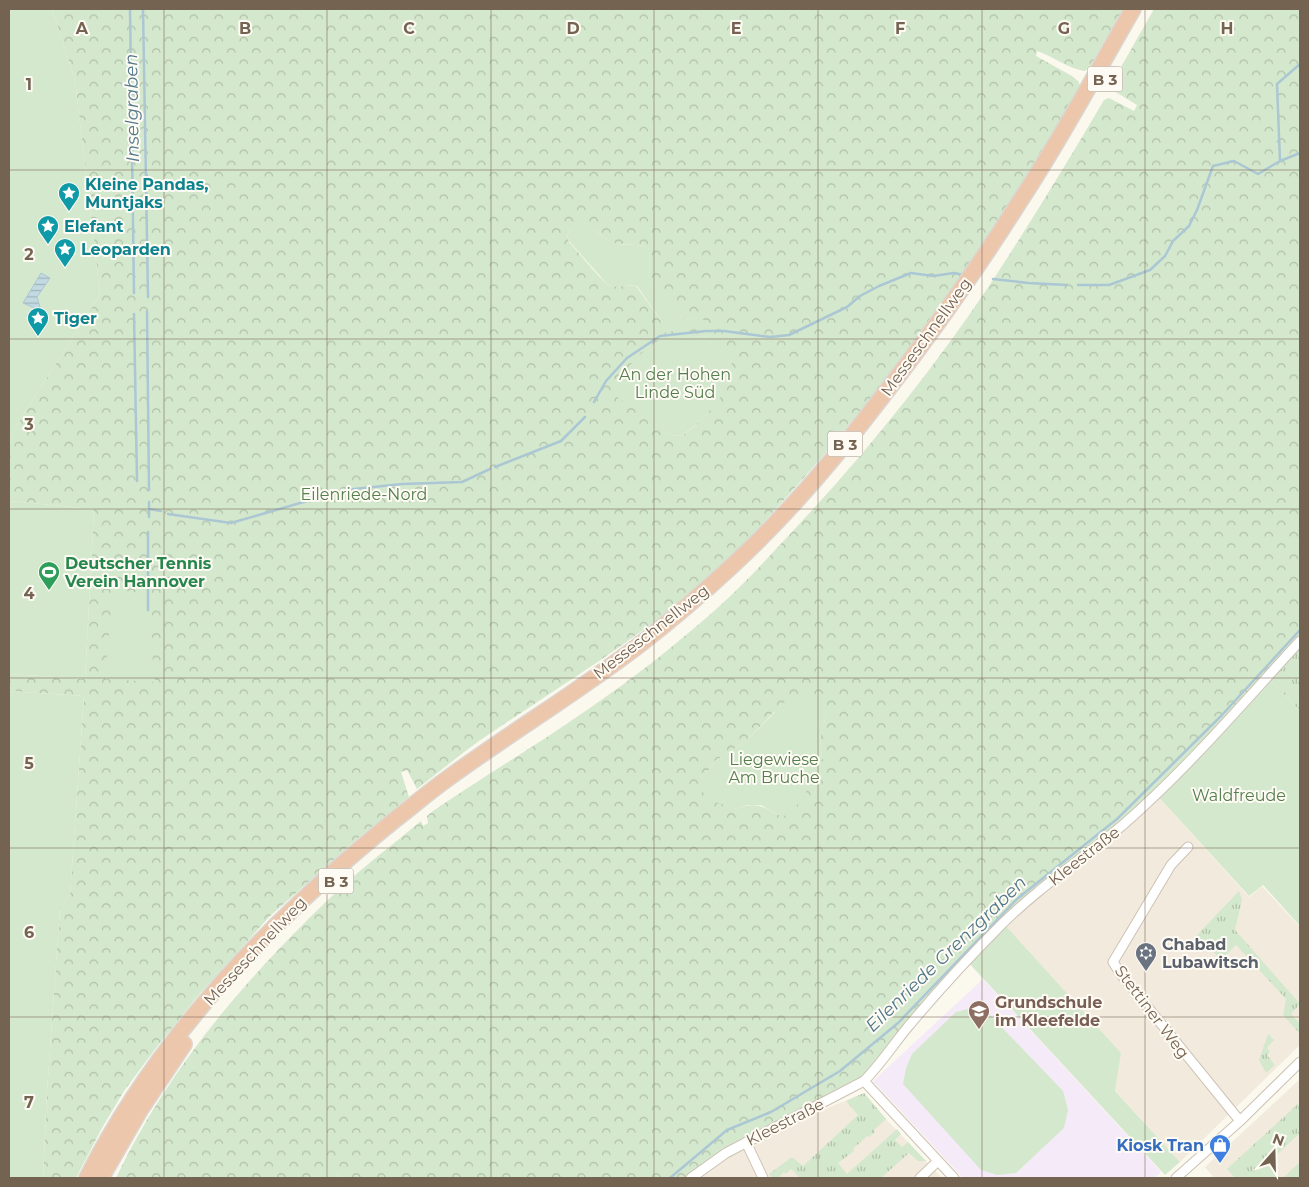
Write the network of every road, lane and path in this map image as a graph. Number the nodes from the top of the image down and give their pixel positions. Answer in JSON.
{"nodes":[{"id":1,"x":1134,"y":9,"type":"edge"},
{"id":2,"x":1145,"y":9,"type":"edge"},
{"id":3,"x":1300,"y":641,"type":"edge"},
{"id":4,"x":1188,"y":847,"type":"dead end"},
{"id":5,"x":1300,"y":1062,"type":"edge"},
{"id":6,"x":864,"y":1081,"type":"junction"},
{"id":7,"x":1240,"y":1122,"type":"junction"},
{"id":8,"x":746,"y":1142,"type":"junction"},
{"id":9,"x":938,"y":1161,"type":"junction"},
{"id":10,"x":87,"y":1178,"type":"edge"},
{"id":11,"x":100,"y":1178,"type":"edge"},
{"id":12,"x":692,"y":1178,"type":"edge"},
{"id":13,"x":763,"y":1178,"type":"edge"},
{"id":14,"x":920,"y":1178,"type":"edge"},
{"id":15,"x":954,"y":1178,"type":"edge"},
{"id":16,"x":1176,"y":1178,"type":"edge"}],
"edges":[{"from":1,"to":10,"type":"highway","name":"Messeschnellweg","number":"B 3"},
{"from":2,"to":11,"type":"highway","name":"Messeschnellweg","number":"B 3"},
{"from":3,"to":6,"type":"street","name":"Kleestraße"},
{"from":4,"to":7,"type":"street","name":"Stettiner Weg"},
{"from":5,"to":7,"type":"street"},
{"from":6,"to":8,"type":"street","name":"Kleestraße"},
{"from":6,"to":9,"type":"street"},
{"from":7,"to":16,"type":"street"},
{"from":8,"to":12,"type":"street","name":"Kleestraße"},
{"from":8,"to":13,"type":"street"},
{"from":9,"to":14,"type":"street"},
{"from":9,"to":15,"type":"street"}]}
